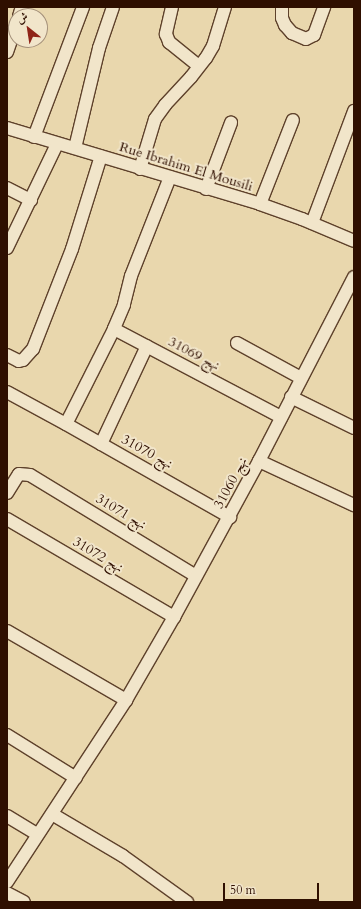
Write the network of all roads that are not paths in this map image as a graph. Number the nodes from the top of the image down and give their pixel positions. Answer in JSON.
{"nodes":[{"id":1,"x":83,"y":7,"type":"edge"},
{"id":2,"x":113,"y":7,"type":"edge"},
{"id":3,"x":172,"y":7,"type":"edge"},
{"id":4,"x":225,"y":7,"type":"edge"},
{"id":5,"x":282,"y":7,"type":"edge"},
{"id":6,"x":324,"y":7,"type":"edge"},
{"id":7,"x":199,"y":66,"type":"junction"},
{"id":8,"x":354,"y":111,"type":"edge"},
{"id":9,"x":293,"y":120,"type":"dead end"},
{"id":10,"x":231,"y":123,"type":"dead end"},
{"id":11,"x":7,"y":128,"type":"edge"},
{"id":12,"x":34,"y":137,"type":"junction"},
{"id":13,"x":57,"y":144,"type":"junction"},
{"id":14,"x":75,"y":148,"type":"junction"},
{"id":15,"x":101,"y":156,"type":"junction"},
{"id":16,"x":140,"y":169,"type":"junction"},
{"id":17,"x":170,"y":178,"type":"junction"},
{"id":18,"x":7,"y":188,"type":"edge"},
{"id":19,"x":206,"y":189,"type":"junction"},
{"id":20,"x":31,"y":200,"type":"junction"},
{"id":21,"x":260,"y":204,"type":"junction"},
{"id":22,"x":312,"y":224,"type":"junction"},
{"id":23,"x":11,"y":232,"type":"edge"},
{"id":24,"x":353,"y":239,"type":"edge"},
{"id":25,"x":7,"y":248,"type":"edge"},
{"id":26,"x":354,"y":277,"type":"edge"},
{"id":27,"x":114,"y":329,"type":"junction"},
{"id":28,"x":237,"y":343,"type":"dead end"},
{"id":29,"x":147,"y":346,"type":"junction"},
{"id":30,"x":7,"y":355,"type":"edge"},
{"id":31,"x":301,"y":378,"type":"junction"},
{"id":32,"x":7,"y":392,"type":"edge"},
{"id":33,"x":291,"y":397,"type":"junction"},
{"id":34,"x":281,"y":417,"type":"junction"},
{"id":35,"x":66,"y":424,"type":"junction"},
{"id":36,"x":354,"y":428,"type":"edge"},
{"id":37,"x":101,"y":444,"type":"junction"},
{"id":38,"x":260,"y":461,"type":"junction"},
{"id":39,"x":7,"y":493,"type":"edge"},
{"id":40,"x":354,"y":506,"type":"edge"},
{"id":41,"x":230,"y":517,"type":"junction"},
{"id":42,"x":7,"y":519,"type":"edge"},
{"id":43,"x":196,"y":576,"type":"junction"},
{"id":44,"x":174,"y":617,"type":"junction"},
{"id":45,"x":7,"y":631,"type":"edge"},
{"id":46,"x":126,"y":700,"type":"junction"},
{"id":47,"x":7,"y":735,"type":"edge"},
{"id":48,"x":76,"y":778,"type":"junction"},
{"id":49,"x":52,"y":814,"type":"junction"},
{"id":50,"x":7,"y":816,"type":"edge"},
{"id":51,"x":37,"y":834,"type":"junction"},
{"id":52,"x":11,"y":868,"type":"edge"},
{"id":53,"x":7,"y":882,"type":"edge"},
{"id":54,"x":7,"y":893,"type":"edge"},
{"id":55,"x":24,"y":902,"type":"edge"},
{"id":56,"x":187,"y":902,"type":"edge"}],
"edges":[{"from":1,"to":12,"type":"street"},
{"from":2,"to":14,"type":"street"},
{"from":3,"to":7,"type":"street"},
{"from":4,"to":7,"type":"street"},
{"from":5,"to":6,"type":"street"},
{"from":7,"to":16,"type":"street"},
{"from":8,"to":22,"type":"street"},
{"from":9,"to":21,"type":"street"},
{"from":10,"to":19,"type":"street"},
{"from":11,"to":12,"type":"street","name":"Rue Ibrahim El Mousili"},
{"from":12,"to":13,"type":"street","name":"Rue Ibrahim El Mousili"},
{"from":13,"to":14,"type":"street","name":"Rue Ibrahim El Mousili"},
{"from":13,"to":20,"type":"street"},
{"from":14,"to":15,"type":"street","name":"Rue Ibrahim El Mousili"},
{"from":15,"to":16,"type":"street","name":"Rue Ibrahim El Mousili"},
{"from":15,"to":30,"type":"street"},
{"from":16,"to":17,"type":"street","name":"Rue Ibrahim El Mousili"},
{"from":17,"to":19,"type":"street","name":"Rue Ibrahim El Mousili"},
{"from":17,"to":27,"type":"street"},
{"from":18,"to":20,"type":"street"},
{"from":19,"to":21,"type":"street","name":"Rue Ibrahim El Mousili"},
{"from":20,"to":23,"type":"street"},
{"from":21,"to":22,"type":"street","name":"Rue Ibrahim El Mousili"},
{"from":22,"to":24,"type":"street","name":"Rue Ibrahim El Mousili"},
{"from":23,"to":25,"type":"street"},
{"from":26,"to":31,"type":"street","name":"نهج 31060"},
{"from":27,"to":29,"type":"street","name":"نهج 31069"},
{"from":27,"to":35,"type":"street"},
{"from":28,"to":31,"type":"street"},
{"from":29,"to":34,"type":"street","name":"نهج 31069"},
{"from":29,"to":37,"type":"street"},
{"from":31,"to":33,"type":"street","name":"نهج 31060"},
{"from":32,"to":35,"type":"street","name":"نهج 31070"},
{"from":33,"to":34,"type":"street","name":"نهج 31060"},
{"from":33,"to":36,"type":"street"},
{"from":34,"to":38,"type":"street","name":"نهج 31060"},
{"from":35,"to":37,"type":"street","name":"نهج 31070"},
{"from":37,"to":41,"type":"street","name":"نهج 31070"},
{"from":38,"to":40,"type":"street"},
{"from":38,"to":41,"type":"street","name":"نهج 31060"},
{"from":39,"to":43,"type":"street","name":"نهج 31071"},
{"from":41,"to":43,"type":"street","name":"نهج 31060"},
{"from":42,"to":44,"type":"street","name":"نهج 31072"},
{"from":43,"to":44,"type":"street","name":"نهج 31060"},
{"from":44,"to":46,"type":"street","name":"نهج 31060"},
{"from":45,"to":46,"type":"street"},
{"from":46,"to":48,"type":"street","name":"نهج 31060"},
{"from":47,"to":48,"type":"street"},
{"from":48,"to":49,"type":"street"},
{"from":49,"to":51,"type":"street"},
{"from":49,"to":56,"type":"street"},
{"from":50,"to":51,"type":"street"},
{"from":51,"to":52,"type":"street"},
{"from":52,"to":53,"type":"street"},
{"from":54,"to":55,"type":"street"}]}
